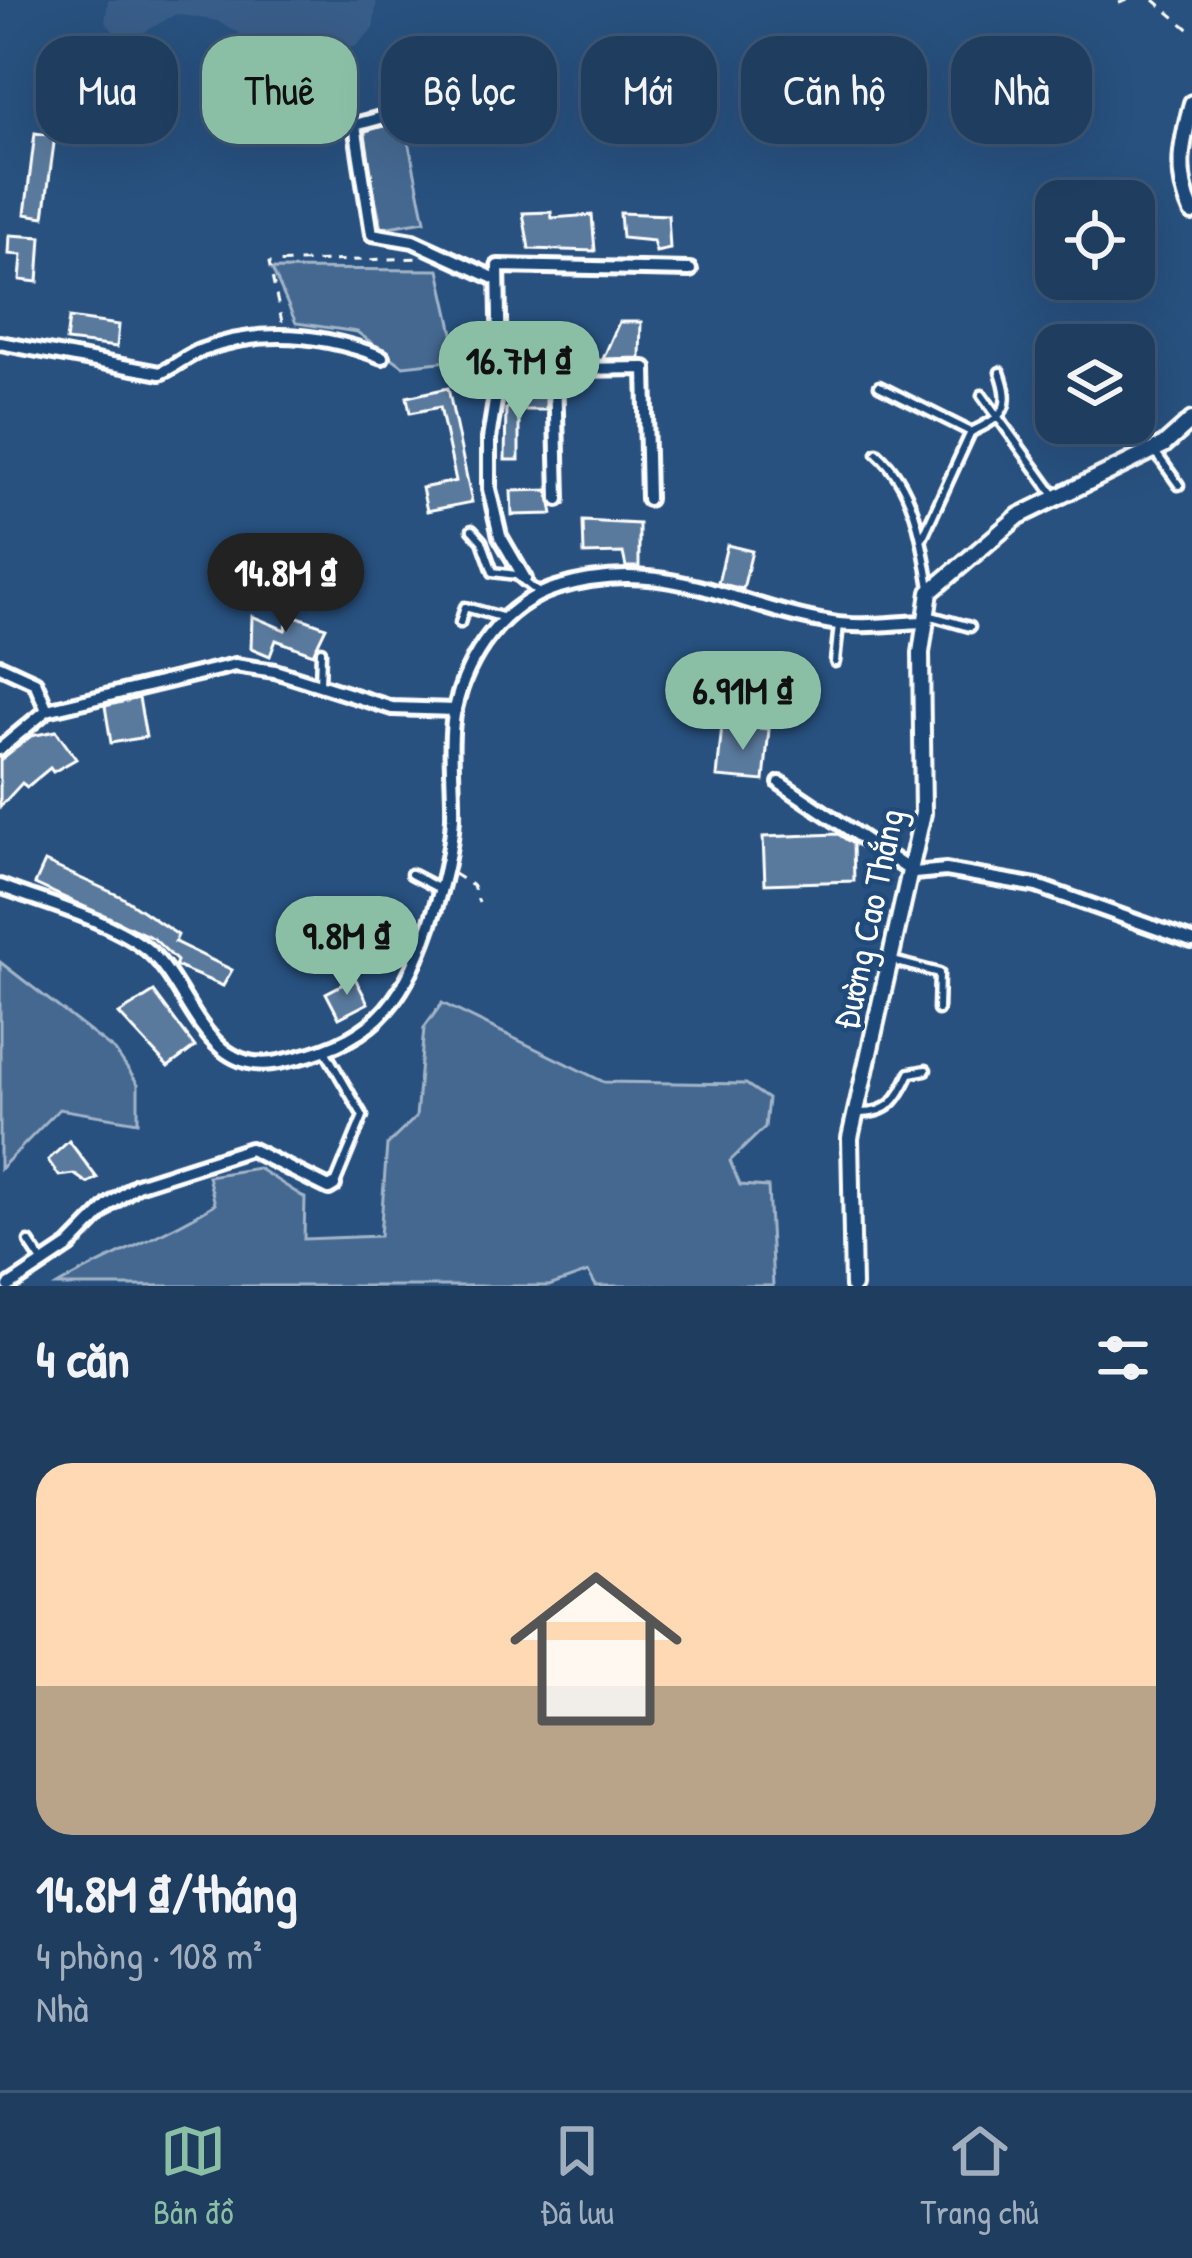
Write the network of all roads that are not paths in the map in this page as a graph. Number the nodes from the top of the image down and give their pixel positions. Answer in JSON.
{"nodes":[{"id":1,"x":1192,"y":103,"type":"edge"},
{"id":2,"x":381,"y":118,"type":"edge"},
{"id":3,"x":1188,"y":136,"type":"edge"},
{"id":4,"x":1192,"y":212,"type":"edge"},
{"id":5,"x":690,"y":270,"type":"dead end"},
{"id":6,"x":498,"y":280,"type":"junction"},
{"id":7,"x":0,"y":343,"type":"edge"},
{"id":8,"x":382,"y":357,"type":"dead end"},
{"id":9,"x":555,"y":369,"type":"junction"},
{"id":10,"x":500,"y":370,"type":"junction"},
{"id":11,"x":1000,"y":372,"type":"dead end"},
{"id":12,"x":879,"y":386,"type":"dead end"},
{"id":13,"x":982,"y":395,"type":"dead end"},
{"id":14,"x":999,"y":419,"type":"junction"},
{"id":15,"x":1192,"y":420,"type":"edge"},
{"id":16,"x":971,"y":432,"type":"junction"},
{"id":17,"x":1154,"y":450,"type":"junction"},
{"id":18,"x":877,"y":453,"type":"dead end"},
{"id":19,"x":1179,"y":485,"type":"dead end"},
{"id":20,"x":1055,"y":496,"type":"junction"},
{"id":21,"x":648,"y":499,"type":"dead end"},
{"id":22,"x":558,"y":500,"type":"dead end"},
{"id":23,"x":472,"y":530,"type":"dead end"},
{"id":24,"x":922,"y":538,"type":"junction"},
{"id":25,"x":525,"y":579,"type":"junction"},
{"id":26,"x":930,"y":592,"type":"junction"},
{"id":27,"x":540,"y":595,"type":"junction"},
{"id":28,"x":505,"y":618,"type":"junction"},
{"id":29,"x":924,"y":618,"type":"junction"},
{"id":30,"x":460,"y":622,"type":"dead end"},
{"id":31,"x":839,"y":624,"type":"junction"},
{"id":32,"x":970,"y":628,"type":"dead end"},
{"id":33,"x":320,"y":651,"type":"dead end"},
{"id":34,"x":835,"y":662,"type":"dead end"},
{"id":35,"x":0,"y":666,"type":"edge"},
{"id":36,"x":320,"y":686,"type":"junction"},
{"id":37,"x":47,"y":710,"type":"junction"},
{"id":38,"x":455,"y":710,"type":"junction"},
{"id":39,"x":0,"y":749,"type":"edge"},
{"id":40,"x":780,"y":784,"type":"dead end"},
{"id":41,"x":914,"y":873,"type":"junction"},
{"id":42,"x":412,"y":874,"type":"dead end"},
{"id":43,"x":0,"y":886,"type":"edge"},
{"id":44,"x":442,"y":890,"type":"junction"},
{"id":45,"x":1192,"y":941,"type":"edge"},
{"id":46,"x":893,"y":961,"type":"junction"},
{"id":47,"x":938,"y":1010,"type":"dead end"},
{"id":48,"x":324,"y":1049,"type":"junction"},
{"id":49,"x":926,"y":1070,"type":"dead end"},
{"id":50,"x":855,"y":1113,"type":"junction"},
{"id":51,"x":334,"y":1185,"type":"joint"},
{"id":52,"x":29,"y":1243,"type":"dead end"},
{"id":53,"x":43,"y":1263,"type":"junction"},
{"id":54,"x":9,"y":1286,"type":"edge"},
{"id":55,"x":853,"y":1286,"type":"edge"}],
"edges":[{"from":1,"to":3,"type":"street"},
{"from":2,"to":6,"type":"street"},
{"from":3,"to":4,"type":"street"},
{"from":5,"to":6,"type":"street"},
{"from":6,"to":10,"type":"street"},
{"from":7,"to":8,"type":"street"},
{"from":9,"to":10,"type":"street"},
{"from":9,"to":21,"type":"street"},
{"from":9,"to":22,"type":"street"},
{"from":10,"to":25,"type":"street"},
{"from":11,"to":14,"type":"lane"},
{"from":12,"to":16,"type":"lane"},
{"from":13,"to":14,"type":"lane"},
{"from":14,"to":16,"type":"lane"},
{"from":14,"to":20,"type":"lane"},
{"from":15,"to":17,"type":"street"},
{"from":16,"to":24,"type":"lane"},
{"from":17,"to":19,"type":"lane"},
{"from":17,"to":20,"type":"street"},
{"from":18,"to":24,"type":"lane"},
{"from":20,"to":26,"type":"street"},
{"from":23,"to":25,"type":"lane"},
{"from":24,"to":26,"type":"lane"},
{"from":25,"to":27,"type":"lane"},
{"from":26,"to":29,"type":"street","name":"Đường Cao Thắng"},
{"from":27,"to":28,"type":"street"},
{"from":27,"to":31,"type":"street"},
{"from":28,"to":30,"type":"lane"},
{"from":28,"to":38,"type":"street"},
{"from":29,"to":31,"type":"street"},
{"from":29,"to":32,"type":"lane"},
{"from":29,"to":41,"type":"street","name":"Đường Cao Thắng"},
{"from":31,"to":34,"type":"lane"},
{"from":33,"to":36,"type":"lane"},
{"from":35,"to":37,"type":"street"},
{"from":36,"to":37,"type":"street"},
{"from":36,"to":38,"type":"street"},
{"from":37,"to":39,"type":"street"},
{"from":38,"to":44,"type":"street"},
{"from":40,"to":41,"type":"street"},
{"from":41,"to":45,"type":"street"},
{"from":41,"to":46,"type":"street","name":"Đường Cao Thắng"},
{"from":42,"to":44,"type":"lane"},
{"from":43,"to":48,"type":"street"},
{"from":44,"to":48,"type":"street"},
{"from":46,"to":47,"type":"lane"},
{"from":46,"to":50,"type":"street","name":"Đường Cao Thắng"},
{"from":48,"to":51,"type":"lane"},
{"from":49,"to":50,"type":"lane"},
{"from":50,"to":55,"type":"street","name":"Đường Cao Thắng"},
{"from":51,"to":53,"type":"street"},
{"from":52,"to":53,"type":"lane"},
{"from":53,"to":54,"type":"street"}]}
